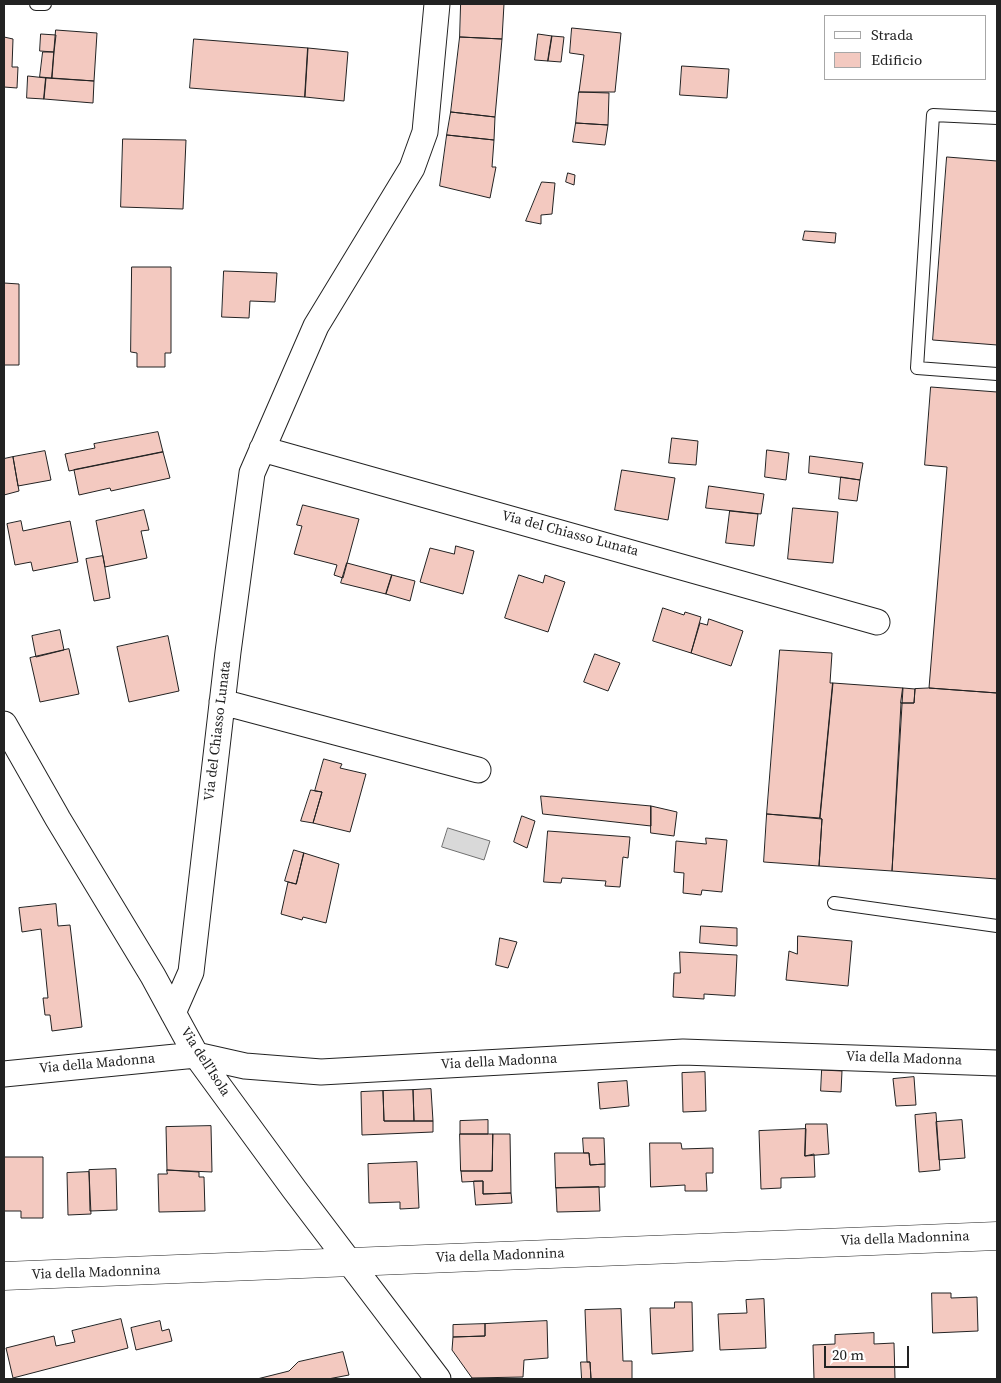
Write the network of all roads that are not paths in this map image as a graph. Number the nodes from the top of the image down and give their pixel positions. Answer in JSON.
{"nodes":[{"id":1,"x":36,"y":4,"type":"edge"},
{"id":2,"x":45,"y":4,"type":"edge"},
{"id":3,"x":437,"y":4,"type":"edge"},
{"id":4,"x":997,"y":118,"type":"edge"},
{"id":5,"x":997,"y":374,"type":"edge"},
{"id":6,"x":262,"y":449,"type":"junction"},
{"id":7,"x":877,"y":622,"type":"dead end"},
{"id":8,"x":222,"y":702,"type":"junction"},
{"id":9,"x":4,"y":724,"type":"edge"},
{"id":10,"x":478,"y":770,"type":"dead end"},
{"id":11,"x":834,"y":903,"type":"dead end"},
{"id":12,"x":997,"y":926,"type":"edge"},
{"id":13,"x":173,"y":1013,"type":"junction"},
{"id":14,"x":189,"y":1056,"type":"junction"},
{"id":15,"x":997,"y":1062,"type":"edge"},
{"id":16,"x":4,"y":1074,"type":"edge"},
{"id":17,"x":997,"y":1236,"type":"edge"},
{"id":18,"x":350,"y":1263,"type":"junction"},
{"id":19,"x":4,"y":1276,"type":"edge"},
{"id":20,"x":438,"y":1379,"type":"edge"}],
"edges":[{"from":1,"to":2,"type":"lane"},
{"from":3,"to":6,"type":"street","name":"Via del Chiasso Lunata"},
{"from":4,"to":5,"type":"lane"},
{"from":6,"to":7,"type":"street","name":"Via del Chiasso Lunata"},
{"from":6,"to":8,"type":"street","name":"Via del Chiasso Lunata"},
{"from":8,"to":10,"type":"street"},
{"from":8,"to":13,"type":"street","name":"Via del Chiasso Lunata"},
{"from":9,"to":13,"type":"street","name":"Via dell'Isola"},
{"from":11,"to":12,"type":"lane"},
{"from":13,"to":14,"type":"street","name":"Via dell'Isola"},
{"from":14,"to":15,"type":"street","name":"Via della Madonna"},
{"from":14,"to":16,"type":"street","name":"Via della Madonna"},
{"from":14,"to":18,"type":"street","name":"Via dell'Isola"},
{"from":17,"to":18,"type":"street","name":"Via della Madonnina"},
{"from":18,"to":19,"type":"street","name":"Via della Madonnina"},
{"from":18,"to":20,"type":"street","name":"Via dell'Isola"}]}
